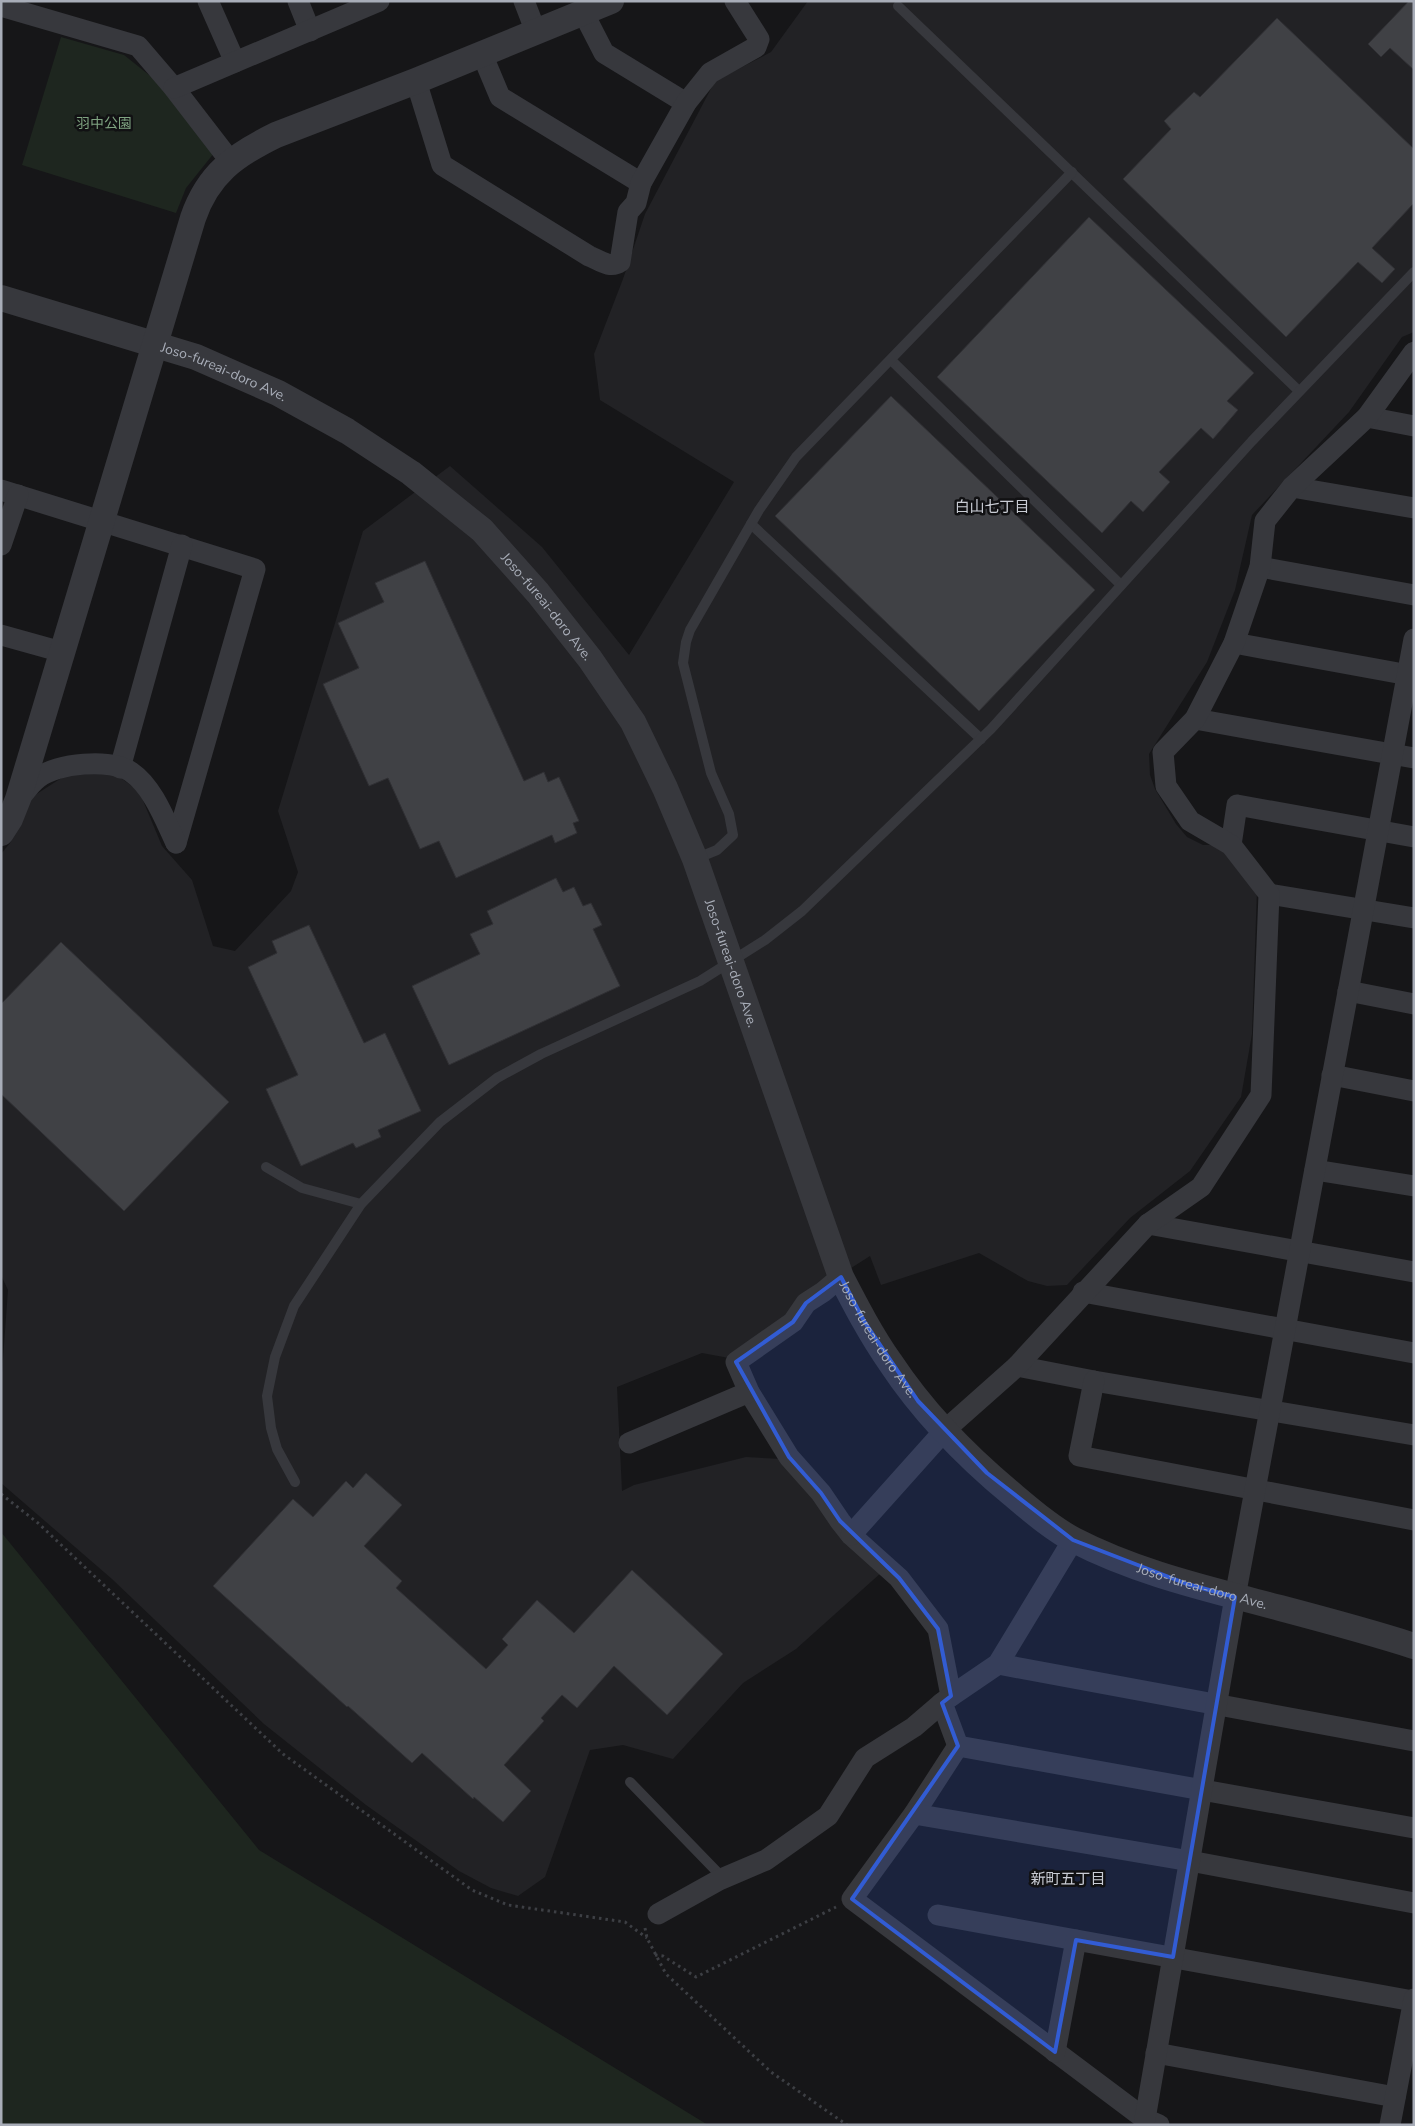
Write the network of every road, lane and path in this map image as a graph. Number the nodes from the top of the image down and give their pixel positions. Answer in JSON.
{"nodes":[{"id":1,"x":208,"y":1,"type":"edge"},
{"id":2,"x":298,"y":1,"type":"edge"},
{"id":3,"x":379,"y":1,"type":"edge"},
{"id":4,"x":524,"y":1,"type":"edge"},
{"id":5,"x":611,"y":1,"type":"edge"},
{"id":6,"x":736,"y":1,"type":"edge"},
{"id":7,"x":1,"y":6,"type":"edge"},
{"id":8,"x":898,"y":6,"type":"dead end"},
{"id":9,"x":35,"y":8,"type":"edge"},
{"id":10,"x":584,"y":14,"type":"junction"},
{"id":11,"x":310,"y":31,"type":"junction"},
{"id":12,"x":536,"y":32,"type":"junction"},
{"id":13,"x":482,"y":54,"type":"junction"},
{"id":14,"x":236,"y":62,"type":"junction"},
{"id":15,"x":416,"y":80,"type":"junction"},
{"id":16,"x":174,"y":88,"type":"junction"},
{"id":17,"x":686,"y":103,"type":"junction"},
{"id":18,"x":231,"y":162,"type":"junction"},
{"id":19,"x":1072,"y":172,"type":"junction"},
{"id":20,"x":641,"y":183,"type":"junction"},
{"id":21,"x":1414,"y":272,"type":"edge"},
{"id":22,"x":1,"y":298,"type":"edge"},
{"id":23,"x":156,"y":344,"type":"junction"},
{"id":24,"x":1414,"y":352,"type":"edge"},
{"id":25,"x":891,"y":360,"type":"junction"},
{"id":26,"x":1299,"y":391,"type":"junction"},
{"id":27,"x":1367,"y":417,"type":"junction"},
{"id":28,"x":1414,"y":426,"type":"edge"},
{"id":29,"x":1292,"y":487,"type":"junction"},
{"id":30,"x":10,"y":492,"type":"edge"},
{"id":31,"x":1414,"y":508,"type":"edge"},
{"id":32,"x":102,"y":520,"type":"junction"},
{"id":33,"x":751,"y":524,"type":"junction"},
{"id":34,"x":1,"y":545,"type":"edge"},
{"id":35,"x":182,"y":545,"type":"junction"},
{"id":36,"x":1260,"y":567,"type":"junction"},
{"id":37,"x":1121,"y":585,"type":"junction"},
{"id":38,"x":1414,"y":595,"type":"edge"},
{"id":39,"x":1,"y":635,"type":"edge"},
{"id":40,"x":1414,"y":639,"type":"edge"},
{"id":41,"x":1234,"y":644,"type":"junction"},
{"id":42,"x":62,"y":652,"type":"junction"},
{"id":43,"x":1410,"y":675,"type":"edge"},
{"id":44,"x":1195,"y":719,"type":"junction"},
{"id":45,"x":980,"y":739,"type":"junction"},
{"id":46,"x":1392,"y":754,"type":"junction"},
{"id":47,"x":1414,"y":758,"type":"edge"},
{"id":48,"x":120,"y":768,"type":"junction"},
{"id":49,"x":18,"y":799,"type":"junction"},
{"id":50,"x":1378,"y":831,"type":"junction"},
{"id":51,"x":1,"y":833,"type":"edge"},
{"id":52,"x":1414,"y":837,"type":"edge"},
{"id":53,"x":1231,"y":845,"type":"junction"},
{"id":54,"x":694,"y":859,"type":"junction"},
{"id":55,"x":1269,"y":894,"type":"junction"},
{"id":56,"x":1364,"y":908,"type":"junction"},
{"id":57,"x":1414,"y":918,"type":"edge"},
{"id":58,"x":1348,"y":991,"type":"junction"},
{"id":59,"x":1414,"y":1004,"type":"edge"},
{"id":60,"x":1332,"y":1075,"type":"junction"},
{"id":61,"x":1414,"y":1091,"type":"edge"},
{"id":62,"x":266,"y":1167,"type":"dead end"},
{"id":63,"x":1315,"y":1170,"type":"junction"},
{"id":64,"x":1414,"y":1186,"type":"edge"},
{"id":65,"x":361,"y":1204,"type":"junction"},
{"id":66,"x":1148,"y":1224,"type":"junction"},
{"id":67,"x":1300,"y":1251,"type":"junction"},
{"id":68,"x":1414,"y":1272,"type":"edge"},
{"id":69,"x":841,"y":1277,"type":"junction"},
{"id":70,"x":1083,"y":1292,"type":"junction"},
{"id":71,"x":1285,"y":1330,"type":"junction"},
{"id":72,"x":1414,"y":1353,"type":"edge"},
{"id":73,"x":1017,"y":1366,"type":"junction"},
{"id":74,"x":1094,"y":1381,"type":"junction"},
{"id":75,"x":749,"y":1392,"type":"junction"},
{"id":76,"x":1270,"y":1410,"type":"junction"},
{"id":77,"x":945,"y":1430,"type":"junction"},
{"id":78,"x":1414,"y":1435,"type":"edge"},
{"id":79,"x":629,"y":1443,"type":"dead end"},
{"id":80,"x":295,"y":1482,"type":"dead end"},
{"id":81,"x":1256,"y":1488,"type":"junction"},
{"id":82,"x":1,"y":1494,"type":"edge"},
{"id":83,"x":1414,"y":1520,"type":"edge"},
{"id":84,"x":851,"y":1535,"type":"junction"},
{"id":85,"x":1073,"y":1540,"type":"junction"},
{"id":86,"x":1236,"y":1597,"type":"junction"},
{"id":87,"x":1414,"y":1646,"type":"edge"},
{"id":88,"x":998,"y":1664,"type":"junction"},
{"id":89,"x":947,"y":1700,"type":"junction"},
{"id":90,"x":1217,"y":1705,"type":"junction"},
{"id":91,"x":1414,"y":1741,"type":"edge"},
{"id":92,"x":958,"y":1746,"type":"junction"},
{"id":93,"x":630,"y":1782,"type":"dead end"},
{"id":94,"x":1202,"y":1790,"type":"junction"},
{"id":95,"x":914,"y":1814,"type":"junction"},
{"id":96,"x":1414,"y":1828,"type":"edge"},
{"id":97,"x":1190,"y":1861,"type":"junction"},
{"id":98,"x":723,"y":1878,"type":"junction"},
{"id":99,"x":852,"y":1899,"type":"junction"},
{"id":100,"x":1414,"y":1903,"type":"edge"},
{"id":101,"x":658,"y":1914,"type":"joint"},
{"id":102,"x":938,"y":1915,"type":"dead end"},
{"id":103,"x":647,"y":1938,"type":"junction"},
{"id":104,"x":1076,"y":1940,"type":"junction"},
{"id":105,"x":654,"y":1955,"type":"junction"},
{"id":106,"x":1173,"y":1957,"type":"junction"},
{"id":107,"x":1414,"y":2000,"type":"edge"},
{"id":108,"x":1055,"y":2052,"type":"junction"},
{"id":109,"x":1156,"y":2053,"type":"junction"},
{"id":110,"x":1395,"y":2097,"type":"junction"},
{"id":111,"x":1152,"y":2122,"type":"edge"},
{"id":112,"x":847,"y":2125,"type":"edge"},
{"id":113,"x":1390,"y":2125,"type":"edge"}],
"edges":[{"from":1,"to":14,"type":"street"},
{"from":2,"to":11,"type":"street"},
{"from":3,"to":11,"type":"street"},
{"from":4,"to":12,"type":"street"},
{"from":5,"to":10,"type":"street"},
{"from":6,"to":17,"type":"street"},
{"from":7,"to":9,"type":"street"},
{"from":8,"to":19,"type":"lane"},
{"from":9,"to":16,"type":"street"},
{"from":10,"to":12,"type":"street"},
{"from":10,"to":17,"type":"street"},
{"from":11,"to":14,"type":"street"},
{"from":12,"to":13,"type":"street"},
{"from":13,"to":15,"type":"street"},
{"from":13,"to":20,"type":"street"},
{"from":14,"to":16,"type":"street"},
{"from":15,"to":18,"type":"street"},
{"from":15,"to":20,"type":"street"},
{"from":16,"to":18,"type":"street"},
{"from":17,"to":20,"type":"street"},
{"from":18,"to":23,"type":"street"},
{"from":19,"to":25,"type":"lane"},
{"from":19,"to":26,"type":"lane"},
{"from":21,"to":26,"type":"lane"},
{"from":22,"to":23,"type":"street","name":"Joso-fureai-doro Ave."},
{"from":23,"to":32,"type":"street"},
{"from":23,"to":54,"type":"street","name":"Joso-fureai-doro Ave."},
{"from":24,"to":27,"type":"street"},
{"from":25,"to":33,"type":"lane"},
{"from":25,"to":37,"type":"lane"},
{"from":26,"to":37,"type":"lane"},
{"from":27,"to":28,"type":"street"},
{"from":27,"to":29,"type":"street"},
{"from":29,"to":31,"type":"street"},
{"from":29,"to":36,"type":"street"},
{"from":30,"to":32,"type":"street"},
{"from":30,"to":34,"type":"street"},
{"from":32,"to":35,"type":"street"},
{"from":32,"to":42,"type":"street"},
{"from":33,"to":45,"type":"lane"},
{"from":33,"to":54,"type":"lane"},
{"from":35,"to":48,"type":"street"},
{"from":35,"to":48,"type":"street"},
{"from":36,"to":38,"type":"street"},
{"from":36,"to":41,"type":"street"},
{"from":37,"to":45,"type":"lane"},
{"from":39,"to":42,"type":"street"},
{"from":40,"to":43,"type":"street"},
{"from":41,"to":43,"type":"street"},
{"from":41,"to":44,"type":"street"},
{"from":42,"to":49,"type":"street"},
{"from":43,"to":46,"type":"street"},
{"from":44,"to":46,"type":"street"},
{"from":44,"to":53,"type":"street"},
{"from":45,"to":65,"type":"lane"},
{"from":46,"to":47,"type":"street"},
{"from":46,"to":50,"type":"street"},
{"from":48,"to":49,"type":"street"},
{"from":49,"to":51,"type":"street"},
{"from":50,"to":52,"type":"street"},
{"from":50,"to":53,"type":"street"},
{"from":50,"to":56,"type":"street"},
{"from":53,"to":55,"type":"street"},
{"from":54,"to":69,"type":"street","name":"Joso-fureai-doro Ave."},
{"from":55,"to":56,"type":"street"},
{"from":55,"to":66,"type":"street"},
{"from":56,"to":57,"type":"street"},
{"from":56,"to":58,"type":"street"},
{"from":58,"to":59,"type":"street"},
{"from":58,"to":60,"type":"street"},
{"from":60,"to":61,"type":"street"},
{"from":60,"to":63,"type":"street"},
{"from":62,"to":65,"type":"lane"},
{"from":63,"to":64,"type":"street"},
{"from":63,"to":67,"type":"street"},
{"from":65,"to":80,"type":"lane"},
{"from":66,"to":67,"type":"street"},
{"from":66,"to":70,"type":"street"},
{"from":67,"to":68,"type":"street"},
{"from":67,"to":71,"type":"street"},
{"from":69,"to":75,"type":"street"},
{"from":69,"to":77,"type":"street","name":"Joso-fureai-doro Ave."},
{"from":70,"to":71,"type":"street"},
{"from":70,"to":73,"type":"street"},
{"from":71,"to":72,"type":"street"},
{"from":71,"to":76,"type":"street"},
{"from":73,"to":74,"type":"street"},
{"from":73,"to":77,"type":"street"},
{"from":74,"to":76,"type":"street"},
{"from":74,"to":81,"type":"street"},
{"from":75,"to":79,"type":"street"},
{"from":75,"to":84,"type":"street"},
{"from":76,"to":78,"type":"street"},
{"from":76,"to":81,"type":"street"},
{"from":77,"to":84,"type":"street"},
{"from":77,"to":85,"type":"street","name":"Joso-fureai-doro Ave."},
{"from":81,"to":83,"type":"street"},
{"from":81,"to":86,"type":"street"},
{"from":82,"to":103,"type":"path"},
{"from":84,"to":89,"type":"street"},
{"from":85,"to":86,"type":"street","name":"Joso-fureai-doro Ave."},
{"from":85,"to":88,"type":"street"},
{"from":86,"to":87,"type":"street","name":"Joso-fureai-doro Ave."},
{"from":86,"to":90,"type":"street"},
{"from":88,"to":89,"type":"street"},
{"from":88,"to":90,"type":"street"},
{"from":89,"to":92,"type":"street"},
{"from":89,"to":98,"type":"street"},
{"from":90,"to":91,"type":"street"},
{"from":90,"to":94,"type":"street"},
{"from":92,"to":94,"type":"street"},
{"from":92,"to":95,"type":"street"},
{"from":93,"to":98,"type":"lane"},
{"from":94,"to":96,"type":"street"},
{"from":94,"to":97,"type":"street"},
{"from":95,"to":97,"type":"street"},
{"from":95,"to":99,"type":"street"},
{"from":97,"to":100,"type":"street"},
{"from":97,"to":106,"type":"street"},
{"from":98,"to":101,"type":"street"},
{"from":99,"to":105,"type":"path"},
{"from":99,"to":108,"type":"street"},
{"from":101,"to":103,"type":"path"},
{"from":102,"to":104,"type":"street"},
{"from":103,"to":105,"type":"path"},
{"from":104,"to":106,"type":"street"},
{"from":104,"to":108,"type":"street"},
{"from":105,"to":112,"type":"path"},
{"from":106,"to":107,"type":"street"},
{"from":106,"to":109,"type":"street"},
{"from":107,"to":110,"type":"street"},
{"from":108,"to":111,"type":"street"},
{"from":109,"to":110,"type":"street"},
{"from":109,"to":111,"type":"street"},
{"from":110,"to":113,"type":"street"}]}
